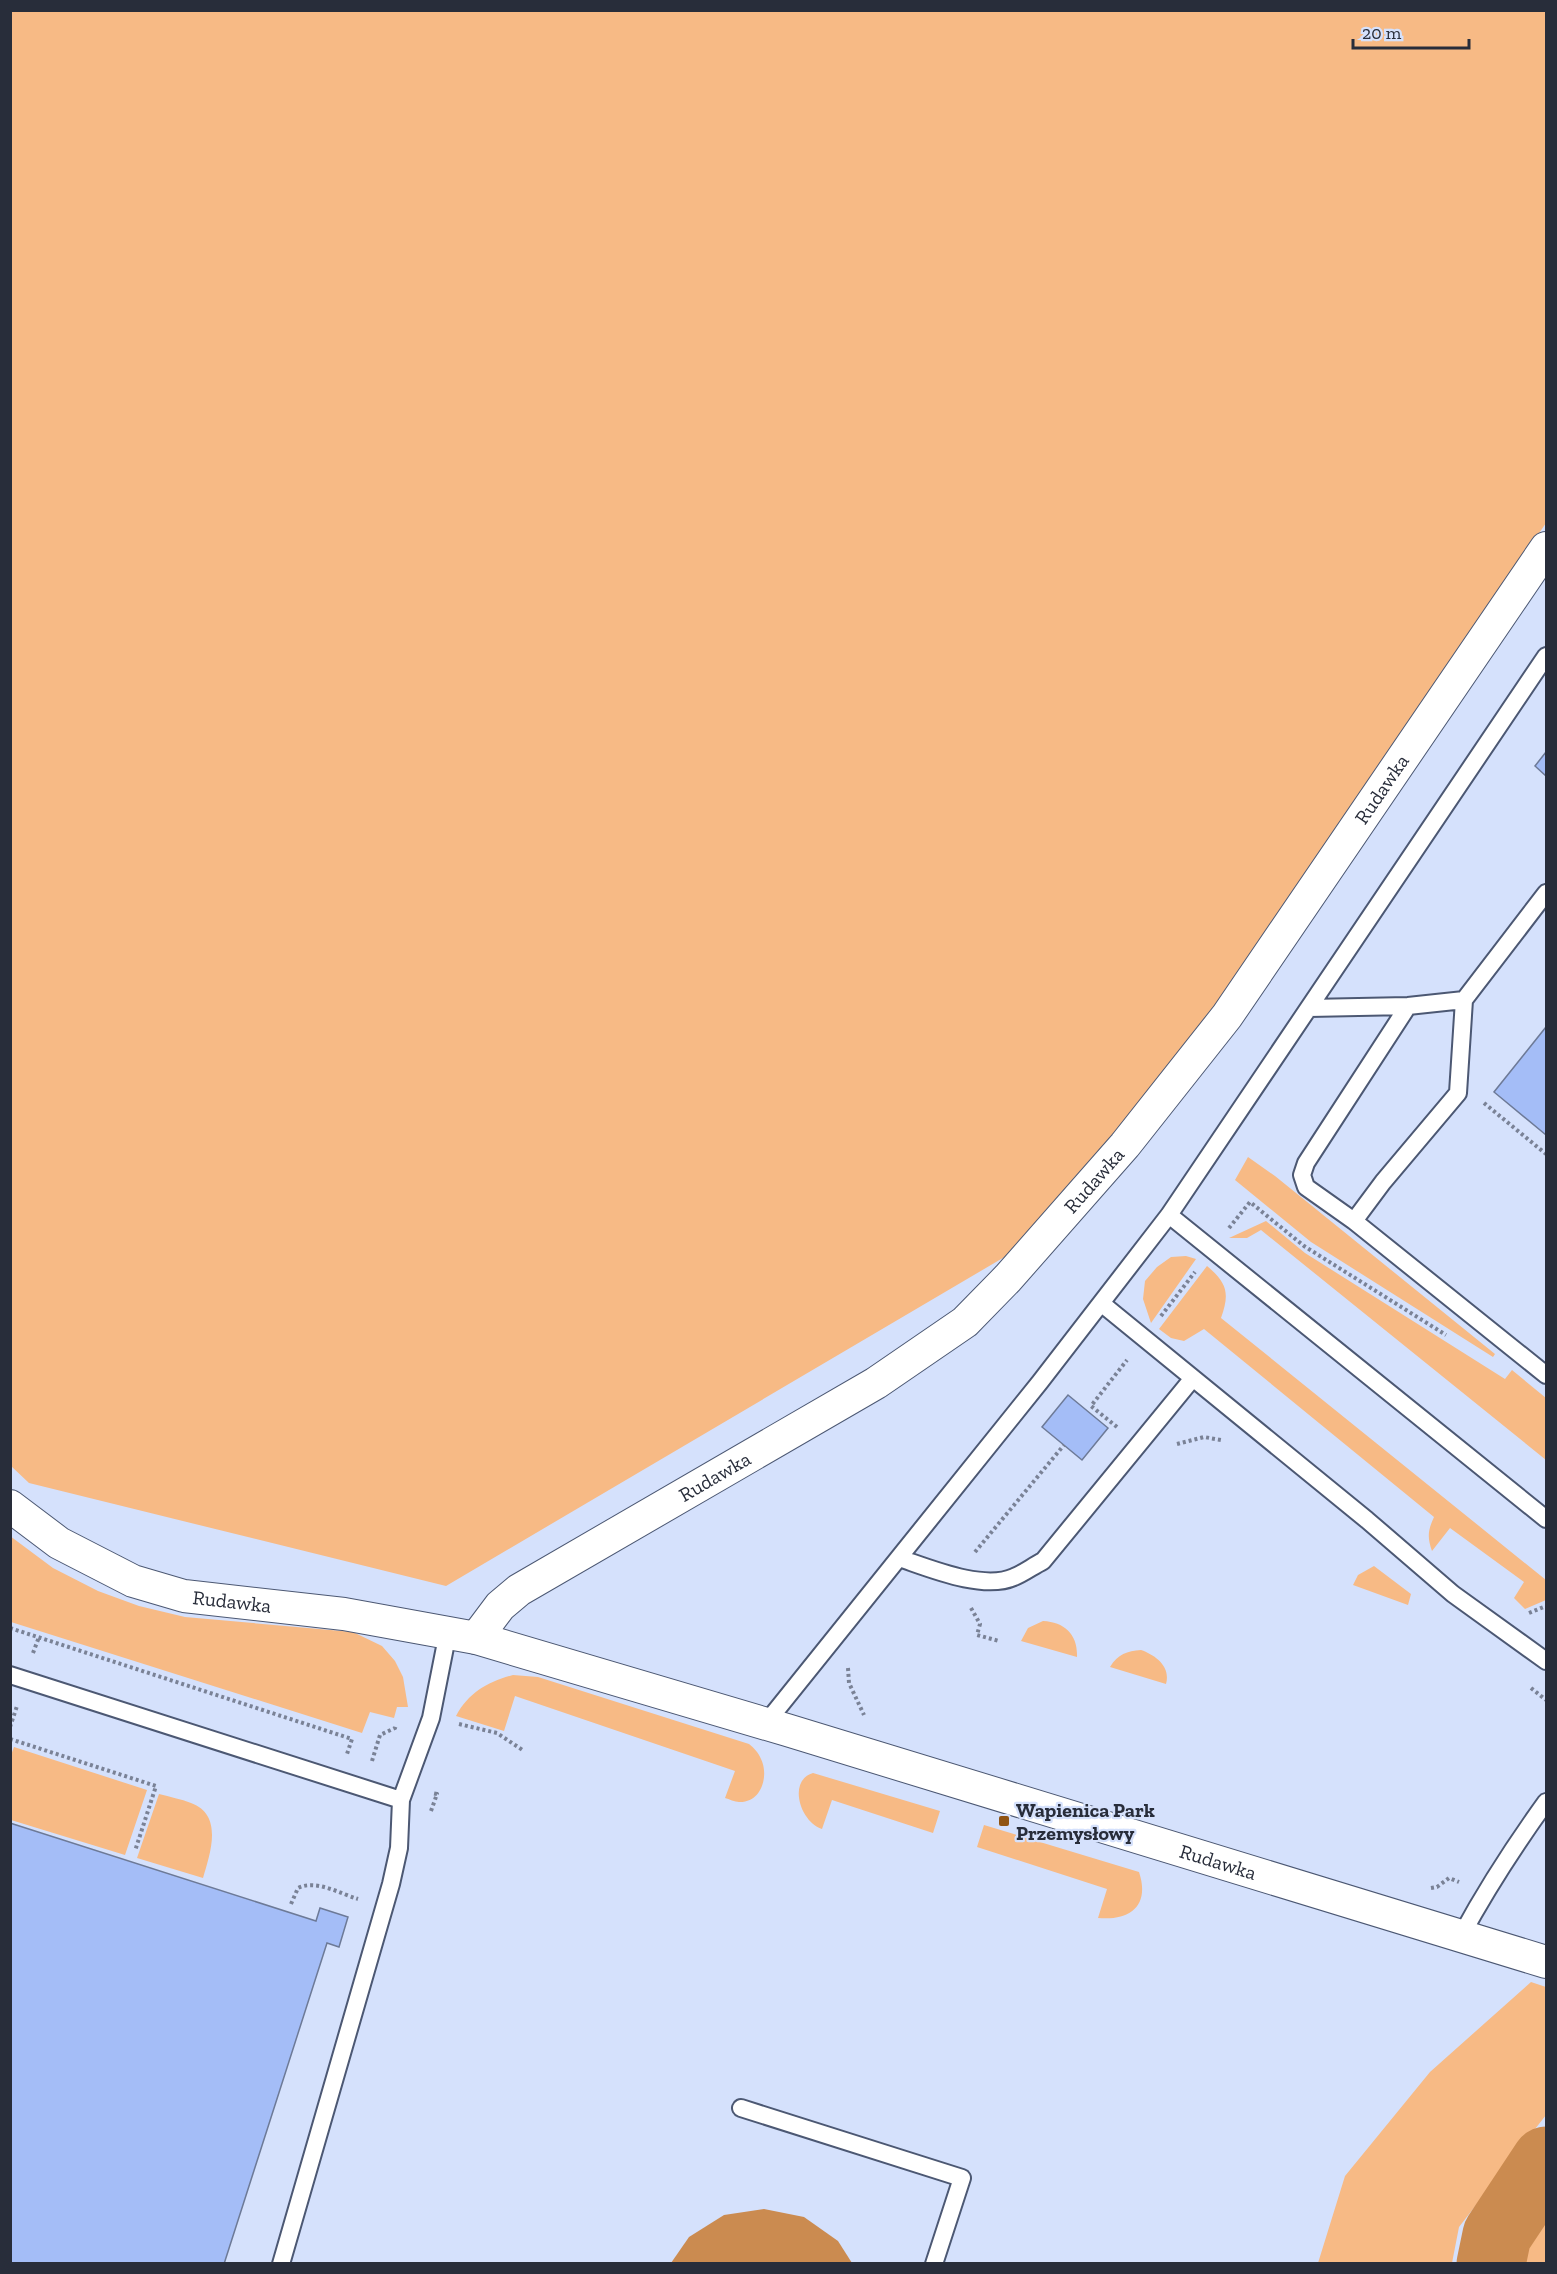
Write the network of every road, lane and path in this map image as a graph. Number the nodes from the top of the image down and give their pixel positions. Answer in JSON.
{"nodes":[{"id":1,"x":1546,"y":548,"type":"edge"},
{"id":2,"x":1546,"y":656,"type":"edge"},
{"id":3,"x":1546,"y":893,"type":"edge"},
{"id":4,"x":1464,"y":1000,"type":"junction"},
{"id":5,"x":1408,"y":1006,"type":"junction"},
{"id":6,"x":1309,"y":1008,"type":"junction"},
{"id":7,"x":1458,"y":1093,"type":"junction"},
{"id":8,"x":1546,"y":1154,"type":"edge"},
{"id":9,"x":1169,"y":1215,"type":"junction"},
{"id":10,"x":1354,"y":1221,"type":"junction"},
{"id":11,"x":1101,"y":1303,"type":"junction"},
{"id":12,"x":1546,"y":1375,"type":"edge"},
{"id":13,"x":1193,"y":1378,"type":"junction"},
{"id":14,"x":1091,"y":1406,"type":"dead end"},
{"id":15,"x":1088,"y":1411,"type":"dead end"},
{"id":16,"x":1064,"y":1444,"type":"dead end"},
{"id":17,"x":10,"y":1506,"type":"edge"},
{"id":18,"x":1546,"y":1519,"type":"edge"},
{"id":19,"x":899,"y":1558,"type":"junction"},
{"id":20,"x":963,"y":1578,"type":"junction"},
{"id":21,"x":10,"y":1628,"type":"edge"},
{"id":22,"x":462,"y":1635,"type":"junction"},
{"id":23,"x":999,"y":1641,"type":"dead end"},
{"id":24,"x":849,"y":1660,"type":"dead end"},
{"id":25,"x":1546,"y":1661,"type":"edge"},
{"id":26,"x":10,"y":1675,"type":"edge"},
{"id":27,"x":867,"y":1718,"type":"dead end"},
{"id":28,"x":766,"y":1724,"type":"junction"},
{"id":29,"x":10,"y":1739,"type":"edge"},
{"id":30,"x":346,"y":1758,"type":"dead end"},
{"id":31,"x":403,"y":1793,"type":"junction"},
{"id":32,"x":1546,"y":1802,"type":"edge"},
{"id":33,"x":431,"y":1813,"type":"dead end"},
{"id":34,"x":135,"y":1851,"type":"dead end"},
{"id":35,"x":1421,"y":1890,"type":"dead end"},
{"id":36,"x":1485,"y":1891,"type":"junction"},
{"id":37,"x":291,"y":1904,"type":"dead end"},
{"id":38,"x":384,"y":1908,"type":"junction"},
{"id":39,"x":1461,"y":1936,"type":"junction"},
{"id":40,"x":1546,"y":1962,"type":"edge"},
{"id":41,"x":741,"y":2108,"type":"dead end"},
{"id":42,"x":281,"y":2264,"type":"edge"},
{"id":43,"x":934,"y":2264,"type":"edge"}],
"edges":[{"from":1,"to":22,"type":"street","name":"Rudawka"},
{"from":2,"to":6,"type":"lane"},
{"from":3,"to":4,"type":"lane"},
{"from":4,"to":5,"type":"lane"},
{"from":4,"to":7,"type":"lane"},
{"from":5,"to":6,"type":"lane"},
{"from":5,"to":10,"type":"lane"},
{"from":6,"to":9,"type":"lane"},
{"from":7,"to":8,"type":"path"},
{"from":7,"to":10,"type":"lane"},
{"from":9,"to":11,"type":"lane"},
{"from":9,"to":18,"type":"lane"},
{"from":10,"to":12,"type":"lane"},
{"from":11,"to":13,"type":"lane"},
{"from":11,"to":19,"type":"lane"},
{"from":13,"to":20,"type":"lane"},
{"from":13,"to":25,"type":"lane"},
{"from":14,"to":15,"type":"path"},
{"from":16,"to":20,"type":"path"},
{"from":17,"to":22,"type":"street","name":"Rudawka"},
{"from":19,"to":20,"type":"lane"},
{"from":19,"to":28,"type":"lane"},
{"from":20,"to":23,"type":"path"},
{"from":21,"to":30,"type":"path"},
{"from":22,"to":28,"type":"street","name":"Rudawka"},
{"from":22,"to":31,"type":"lane"},
{"from":24,"to":27,"type":"path"},
{"from":26,"to":31,"type":"lane"},
{"from":28,"to":39,"type":"street","name":"Rudawka"},
{"from":29,"to":34,"type":"path"},
{"from":31,"to":33,"type":"path"},
{"from":31,"to":38,"type":"lane"},
{"from":32,"to":36,"type":"lane"},
{"from":35,"to":36,"type":"path"},
{"from":36,"to":39,"type":"lane"},
{"from":37,"to":38,"type":"path"},
{"from":38,"to":42,"type":"lane"},
{"from":39,"to":40,"type":"street","name":"Rudawka"},
{"from":41,"to":43,"type":"lane"}]}
